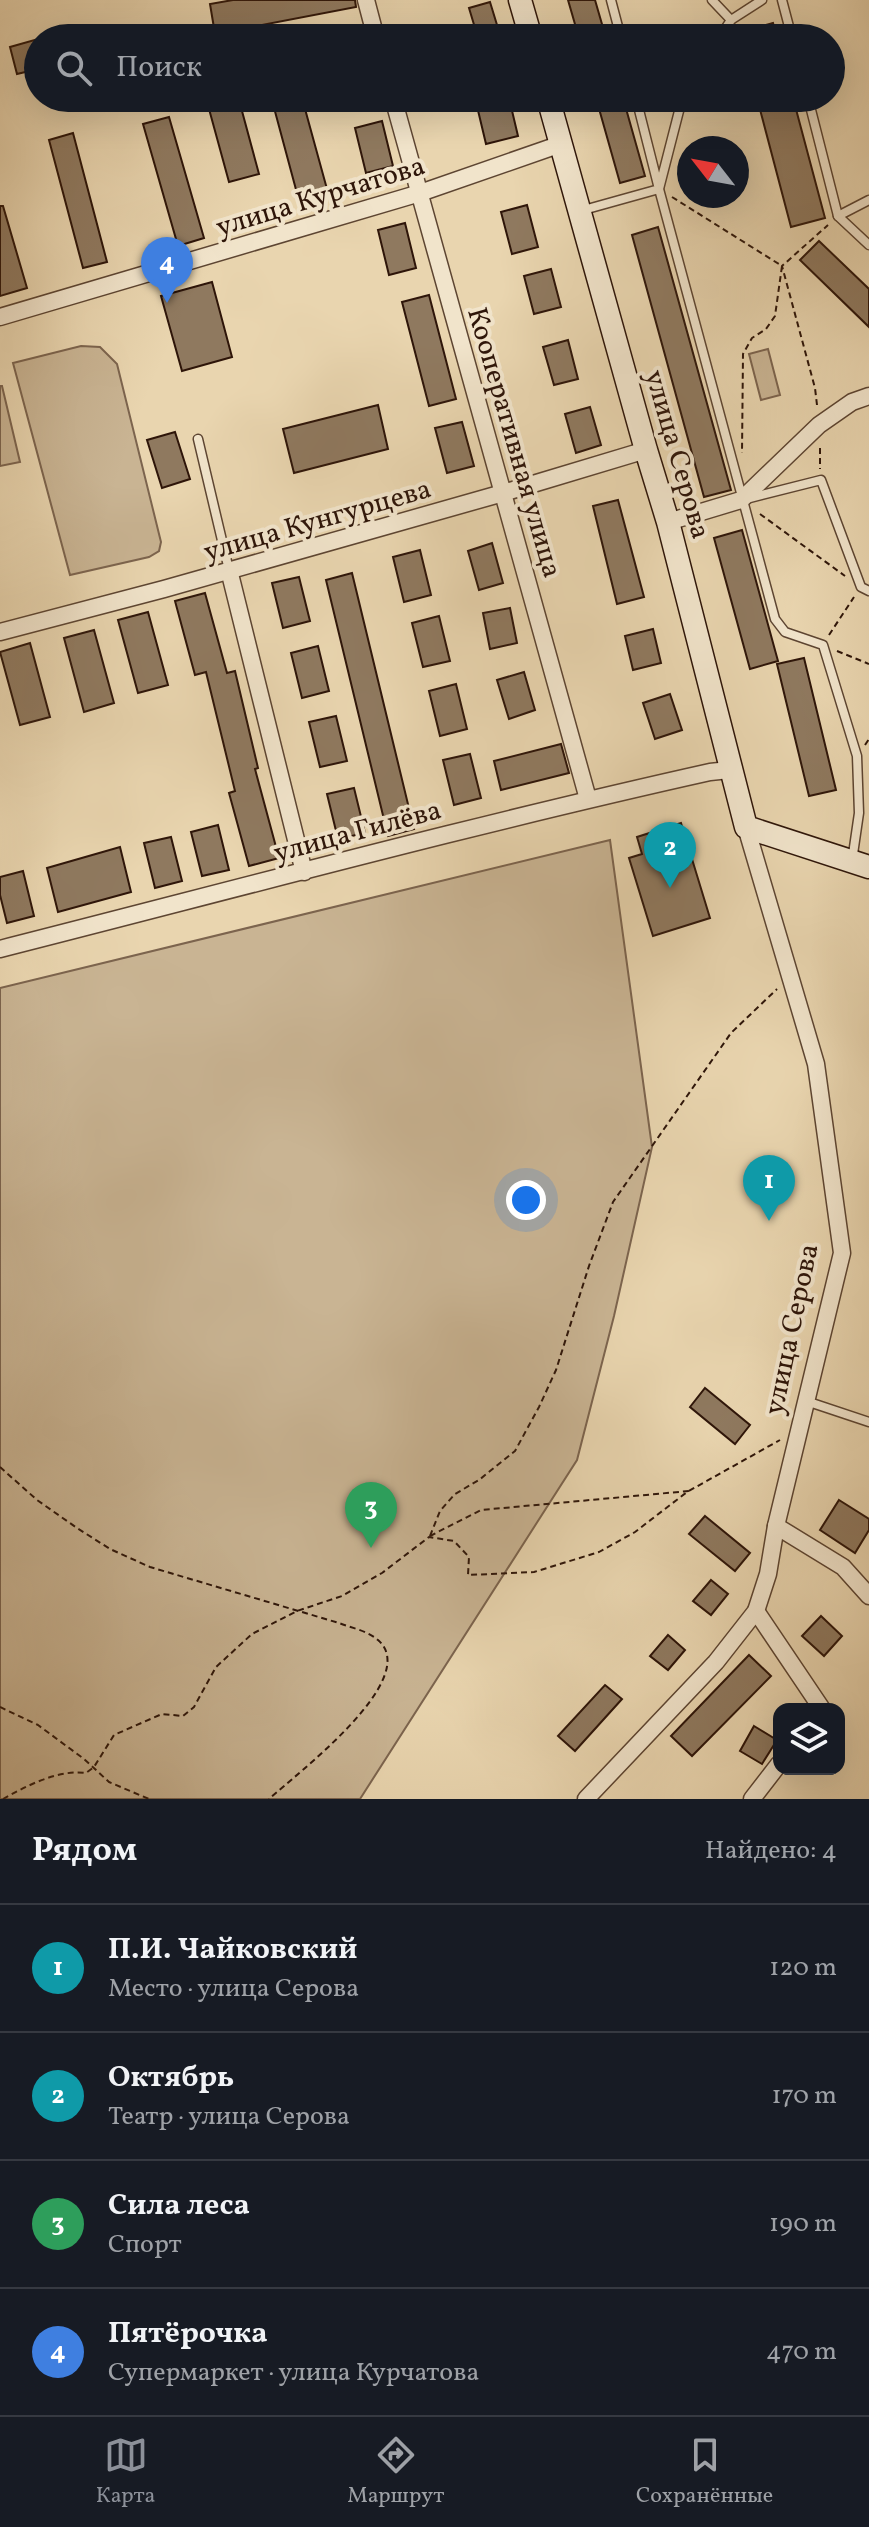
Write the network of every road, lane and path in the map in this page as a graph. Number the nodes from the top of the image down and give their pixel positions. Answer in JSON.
{"nodes":[{"id":1,"x":366,"y":0,"type":"edge"},
{"id":2,"x":520,"y":0,"type":"edge"},
{"id":3,"x":611,"y":0,"type":"edge"},
{"id":4,"x":712,"y":0,"type":"edge"},
{"id":5,"x":762,"y":0,"type":"edge"},
{"id":6,"x":782,"y":0,"type":"edge"},
{"id":7,"x":731,"y":20,"type":"junction"},
{"id":8,"x":372,"y":24,"type":"edge"},
{"id":9,"x":527,"y":24,"type":"edge"},
{"id":10,"x":617,"y":24,"type":"edge"},
{"id":11,"x":728,"y":24,"type":"edge"},
{"id":12,"x":788,"y":24,"type":"edge"},
{"id":13,"x":397,"y":112,"type":"edge"},
{"id":14,"x":552,"y":112,"type":"edge"},
{"id":15,"x":640,"y":112,"type":"edge"},
{"id":16,"x":679,"y":112,"type":"edge"},
{"id":17,"x":812,"y":112,"type":"edge"},
{"id":18,"x":561,"y":144,"type":"junction"},
{"id":19,"x":659,"y":189,"type":"junction"},
{"id":20,"x":420,"y":193,"type":"junction"},
{"id":21,"x":869,"y":200,"type":"edge"},
{"id":22,"x":580,"y":211,"type":"junction"},
{"id":23,"x":838,"y":216,"type":"junction"},
{"id":24,"x":869,"y":245,"type":"edge"},
{"id":25,"x":782,"y":266,"type":"junction"},
{"id":26,"x":0,"y":317,"type":"edge"},
{"id":27,"x":869,"y":396,"type":"edge"},
{"id":28,"x":819,"y":425,"type":"junction"},
{"id":29,"x":198,"y":439,"type":"dead end"},
{"id":30,"x":646,"y":450,"type":"junction"},
{"id":31,"x":742,"y":456,"type":"dead end"},
{"id":32,"x":821,"y":480,"type":"junction"},
{"id":33,"x":503,"y":493,"type":"junction"},
{"id":34,"x":741,"y":500,"type":"junction"},
{"id":35,"x":668,"y":522,"type":"junction"},
{"id":36,"x":229,"y":570,"type":"junction"},
{"id":37,"x":865,"y":589,"type":"edge"},
{"id":38,"x":0,"y":632,"type":"edge"},
{"id":39,"x":823,"y":645,"type":"junction"},
{"id":40,"x":869,"y":664,"type":"edge"},
{"id":41,"x":857,"y":756,"type":"junction"},
{"id":42,"x":869,"y":760,"type":"edge"},
{"id":43,"x":729,"y":770,"type":"junction"},
{"id":44,"x":588,"y":799,"type":"junction"},
{"id":45,"x":746,"y":827,"type":"junction"},
{"id":46,"x":860,"y":864,"type":"edge"},
{"id":47,"x":304,"y":872,"type":"junction"},
{"id":48,"x":0,"y":949,"type":"edge"},
{"id":49,"x":793,"y":986,"type":"junction"},
{"id":50,"x":806,"y":1401,"type":"junction"},
{"id":51,"x":869,"y":1422,"type":"edge"},
{"id":52,"x":800,"y":1427,"type":"junction"},
{"id":53,"x":0,"y":1467,"type":"edge"},
{"id":54,"x":691,"y":1490,"type":"junction"},
{"id":55,"x":776,"y":1526,"type":"junction"},
{"id":56,"x":429,"y":1537,"type":"junction"},
{"id":57,"x":869,"y":1596,"type":"edge"},
{"id":58,"x":297,"y":1611,"type":"junction"},
{"id":59,"x":756,"y":1611,"type":"junction"},
{"id":60,"x":818,"y":1703,"type":"edge"},
{"id":61,"x":0,"y":1707,"type":"edge"},
{"id":62,"x":94,"y":1767,"type":"junction"},
{"id":63,"x":773,"y":1772,"type":"edge"},
{"id":64,"x":3,"y":1799,"type":"edge"},
{"id":65,"x":149,"y":1799,"type":"edge"},
{"id":66,"x":269,"y":1799,"type":"edge"},
{"id":67,"x":586,"y":1799,"type":"edge"},
{"id":68,"x":752,"y":1799,"type":"edge"}],
"edges":[{"from":1,"to":8,"type":"street"},
{"from":2,"to":9,"type":"main road"},
{"from":3,"to":10,"type":"lane"},
{"from":4,"to":7,"type":"lane"},
{"from":5,"to":7,"type":"lane"},
{"from":6,"to":12,"type":"lane"},
{"from":7,"to":11,"type":"lane"},
{"from":13,"to":20,"type":"street","name":"Кооперативная улица"},
{"from":14,"to":18,"type":"main road","name":"улица Серова"},
{"from":15,"to":19,"type":"lane"},
{"from":16,"to":19,"type":"lane"},
{"from":17,"to":23,"type":"lane"},
{"from":18,"to":20,"type":"street","name":"улица Курчатова"},
{"from":18,"to":22,"type":"main road","name":"улица Серова"},
{"from":19,"to":22,"type":"lane"},
{"from":19,"to":25,"type":"path"},
{"from":19,"to":34,"type":"lane"},
{"from":20,"to":26,"type":"street","name":"улица Курчатова"},
{"from":20,"to":33,"type":"street","name":"Кооперативная улица"},
{"from":21,"to":23,"type":"lane"},
{"from":22,"to":30,"type":"main road","name":"улица Серова"},
{"from":23,"to":24,"type":"lane"},
{"from":23,"to":25,"type":"path"},
{"from":25,"to":28,"type":"path"},
{"from":25,"to":31,"type":"path"},
{"from":27,"to":28,"type":"street"},
{"from":28,"to":32,"type":"path"},
{"from":28,"to":34,"type":"street"},
{"from":29,"to":36,"type":"lane"},
{"from":30,"to":33,"type":"street","name":"улица Кунгурцева"},
{"from":30,"to":35,"type":"main road","name":"улица Серова"},
{"from":32,"to":34,"type":"lane"},
{"from":32,"to":37,"type":"lane"},
{"from":33,"to":36,"type":"street","name":"улица Кунгурцева"},
{"from":33,"to":44,"type":"street","name":"Кооперативная улица"},
{"from":34,"to":35,"type":"street"},
{"from":34,"to":37,"type":"path"},
{"from":34,"to":39,"type":"lane"},
{"from":35,"to":43,"type":"main road","name":"улица Серова"},
{"from":36,"to":38,"type":"street","name":"улица Кунгурцева"},
{"from":36,"to":47,"type":"street"},
{"from":37,"to":39,"type":"path"},
{"from":39,"to":40,"type":"path"},
{"from":39,"to":41,"type":"lane"},
{"from":41,"to":42,"type":"lane"},
{"from":41,"to":46,"type":"lane"},
{"from":43,"to":44,"type":"street","name":"улица Гилёва"},
{"from":43,"to":45,"type":"main road","name":"улица Серова"},
{"from":44,"to":47,"type":"street","name":"улица Гилёва"},
{"from":45,"to":46,"type":"main road"},
{"from":45,"to":49,"type":"street","name":"улица Серова"},
{"from":47,"to":48,"type":"street","name":"улица Гилёва"},
{"from":49,"to":50,"type":"street","name":"улица Серова"},
{"from":49,"to":56,"type":"path"},
{"from":50,"to":51,"type":"lane"},
{"from":50,"to":52,"type":"street","name":"улица Серова"},
{"from":52,"to":54,"type":"path"},
{"from":52,"to":55,"type":"street","name":"улица Серова"},
{"from":53,"to":58,"type":"path"},
{"from":54,"to":56,"type":"path"},
{"from":54,"to":56,"type":"path"},
{"from":55,"to":57,"type":"street"},
{"from":55,"to":59,"type":"street","name":"улица Серова"},
{"from":56,"to":58,"type":"path"},
{"from":58,"to":62,"type":"path"},
{"from":58,"to":66,"type":"path"},
{"from":59,"to":60,"type":"street"},
{"from":59,"to":67,"type":"street"},
{"from":61,"to":62,"type":"path"},
{"from":62,"to":64,"type":"path"},
{"from":62,"to":65,"type":"path"},
{"from":63,"to":68,"type":"street"}]}
